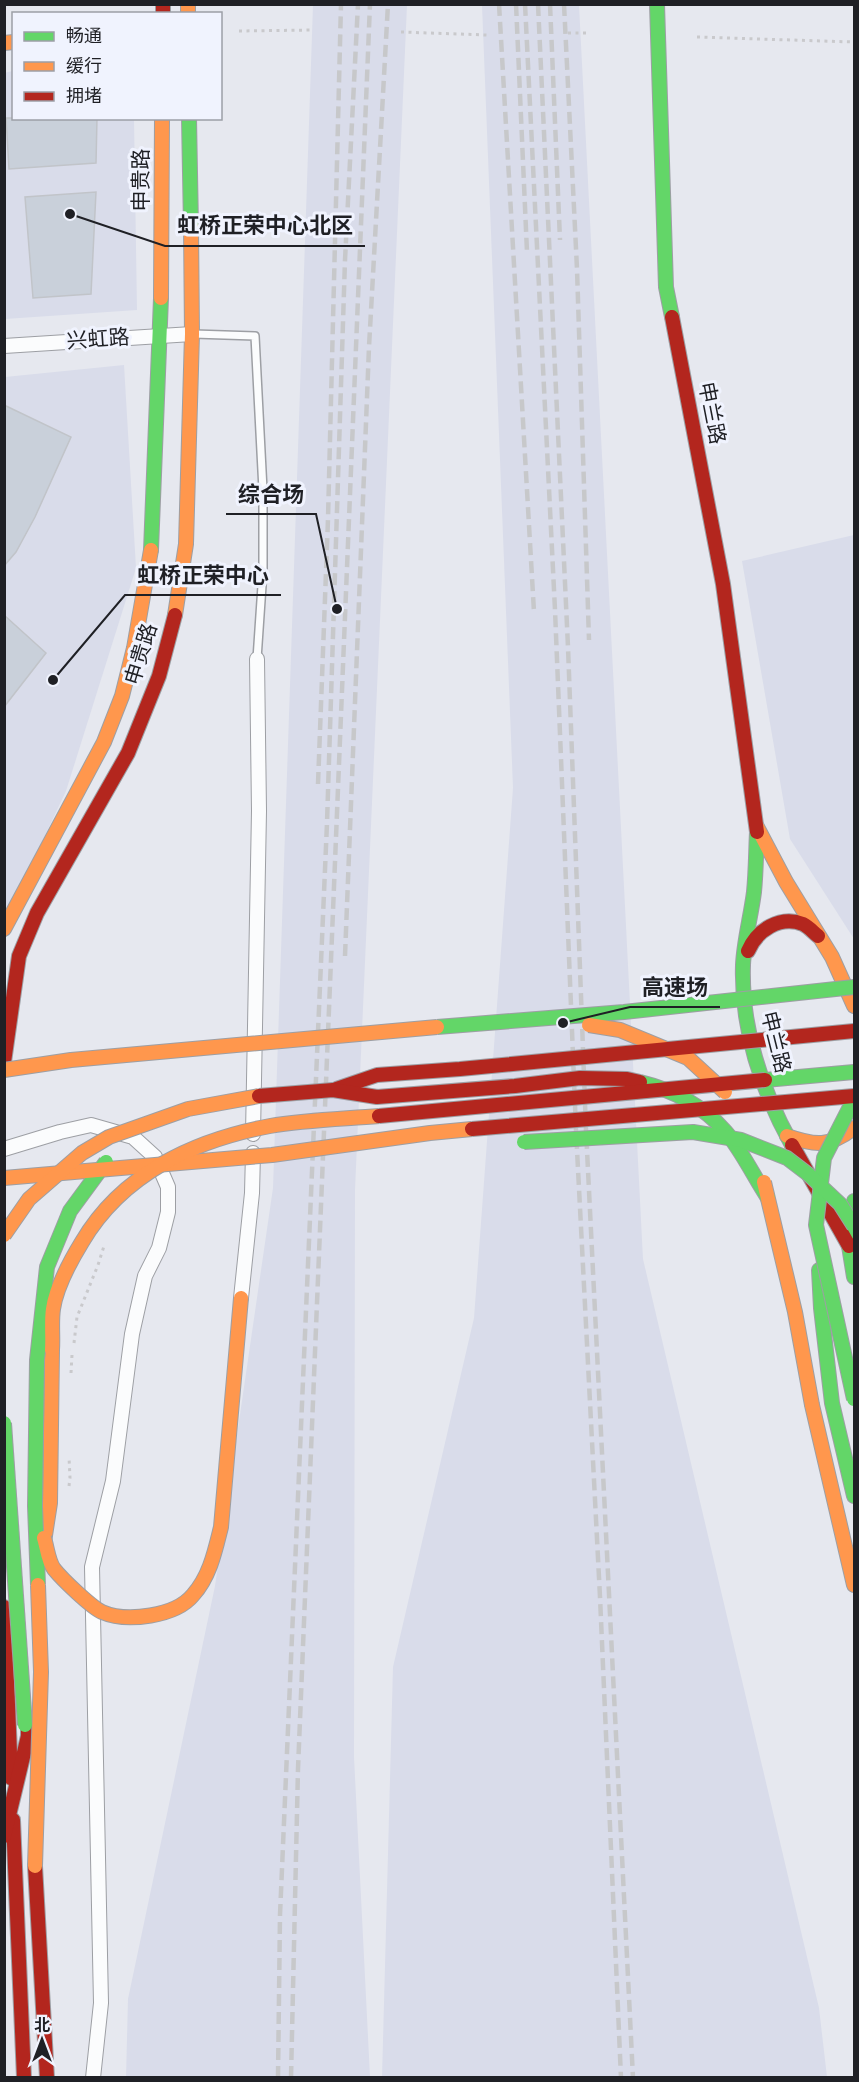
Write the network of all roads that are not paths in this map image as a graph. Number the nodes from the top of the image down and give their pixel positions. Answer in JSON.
{"nodes":[{"id":1,"x":657,"y":4,"type":"edge"},
{"id":2,"x":162,"y":120,"type":"edge"},
{"id":3,"x":189,"y":120,"type":"edge"},
{"id":4,"x":160,"y":334,"type":"junction"},
{"id":5,"x":192,"y":334,"type":"junction"},
{"id":6,"x":4,"y":346,"type":"edge"},
{"id":7,"x":257,"y":659,"type":"joint"},
{"id":8,"x":757,"y":827,"type":"junction"},
{"id":9,"x":4,"y":929,"type":"edge"},
{"id":10,"x":820,"y":938,"type":"junction"},
{"id":11,"x":743,"y":964,"type":"junction"},
{"id":12,"x":855,"y":987,"type":"edge"},
{"id":13,"x":855,"y":1006,"type":"edge"},
{"id":14,"x":502,"y":1021,"type":"junction"},
{"id":15,"x":810,"y":1022,"type":"dead end"},
{"id":16,"x":855,"y":1031,"type":"edge"},
{"id":17,"x":697,"y":1046,"type":"junction"},
{"id":18,"x":4,"y":1062,"type":"edge"},
{"id":19,"x":4,"y":1070,"type":"edge"},
{"id":20,"x":855,"y":1072,"type":"edge"},
{"id":21,"x":333,"y":1090,"type":"junction"},
{"id":22,"x":855,"y":1096,"type":"edge"},
{"id":23,"x":855,"y":1102,"type":"edge"},
{"id":24,"x":150,"y":1122,"type":"junction"},
{"id":25,"x":855,"y":1128,"type":"edge"},
{"id":26,"x":786,"y":1136,"type":"junction"},
{"id":27,"x":514,"y":1143,"type":"dead end"},
{"id":28,"x":4,"y":1149,"type":"edge"},
{"id":29,"x":410,"y":1150,"type":"dead end"},
{"id":30,"x":272,"y":1155,"type":"junction"},
{"id":31,"x":4,"y":1178,"type":"edge"},
{"id":32,"x":768,"y":1198,"type":"junction"},
{"id":33,"x":855,"y":1201,"type":"edge"},
{"id":34,"x":816,"y":1225,"type":"junction"},
{"id":35,"x":855,"y":1226,"type":"edge"},
{"id":36,"x":4,"y":1235,"type":"edge"},
{"id":37,"x":849,"y":1246,"type":"junction"},
{"id":38,"x":855,"y":1277,"type":"edge"},
{"id":39,"x":241,"y":1298,"type":"joint"},
{"id":40,"x":795,"y":1312,"type":"junction"},
{"id":41,"x":855,"y":1401,"type":"edge"},
{"id":42,"x":832,"y":1403,"type":"junction"},
{"id":43,"x":4,"y":1423,"type":"edge"},
{"id":44,"x":855,"y":1496,"type":"edge"},
{"id":45,"x":35,"y":1506,"type":"junction"},
{"id":46,"x":855,"y":1585,"type":"edge"},
{"id":47,"x":4,"y":1607,"type":"edge"},
{"id":48,"x":27,"y":1608,"type":"junction"},
{"id":49,"x":7,"y":1675,"type":"junction"},
{"id":50,"x":12,"y":1799,"type":"junction"},
{"id":51,"x":4,"y":1836,"type":"edge"},
{"id":52,"x":36,"y":1866,"type":"junction"},
{"id":53,"x":24,"y":2078,"type":"edge"},
{"id":54,"x":47,"y":2078,"type":"edge"},
{"id":55,"x":93,"y":2078,"type":"edge"}],
"edges":[{"from":1,"to":8,"type":"main road","name":"申兰路"},
{"from":2,"to":4,"type":"main road","name":"申贵路"},
{"from":3,"to":5,"type":"main road","name":"申贵路"},
{"from":4,"to":5,"type":"street","name":"兴虹路"},
{"from":4,"to":6,"type":"street","name":"兴虹路"},
{"from":4,"to":9,"type":"main road","name":"申贵路"},
{"from":5,"to":7,"type":"lane"},
{"from":5,"to":18,"type":"main road","name":"申贵路"},
{"from":7,"to":39,"type":"street"},
{"from":8,"to":10,"type":"main road","name":"申兰路"},
{"from":8,"to":11,"type":"main road","name":"申兰路"},
{"from":10,"to":11,"type":"main road"},
{"from":10,"to":13,"type":"main road","name":"申兰路"},
{"from":11,"to":26,"type":"main road","name":"申兰路"},
{"from":12,"to":14,"type":"main road","bridge":true},
{"from":14,"to":19,"type":"main road","bridge":true},
{"from":14,"to":32,"type":"main road","bridge":true},
{"from":15,"to":17,"type":"main road","bridge":true},
{"from":16,"to":17,"type":"main road","bridge":true},
{"from":17,"to":21,"type":"main road","bridge":true},
{"from":20,"to":48,"type":"main road","bridge":true},
{"from":21,"to":24,"type":"main road","bridge":true},
{"from":21,"to":32,"type":"main road","bridge":true},
{"from":22,"to":30,"type":"main road","bridge":true},
{"from":23,"to":34,"type":"main road","bridge":true},
{"from":24,"to":36,"type":"main road","bridge":true},
{"from":24,"to":45,"type":"main road","bridge":true},
{"from":25,"to":26,"type":"main road"},
{"from":26,"to":37,"type":"main road","name":"申兰路"},
{"from":27,"to":35,"type":"main road","bridge":true},
{"from":28,"to":55,"type":"street"},
{"from":29,"to":30,"type":"main road","bridge":true},
{"from":30,"to":31,"type":"main road","bridge":true},
{"from":32,"to":40,"type":"main road","bridge":true},
{"from":33,"to":37,"type":"main road","name":"申兰路"},
{"from":34,"to":41,"type":"main road","bridge":true},
{"from":34,"to":42,"type":"main road","bridge":true},
{"from":37,"to":38,"type":"main road","name":"申兰路"},
{"from":39,"to":45,"type":"main road","bridge":true},
{"from":40,"to":42,"type":"main road","bridge":true},
{"from":40,"to":46,"type":"main road","bridge":true},
{"from":42,"to":44,"type":"main road"},
{"from":43,"to":52,"type":"main road","bridge":true},
{"from":45,"to":52,"type":"main road","bridge":true},
{"from":47,"to":49,"type":"main road"},
{"from":48,"to":49,"type":"main road"},
{"from":48,"to":50,"type":"main road"},
{"from":49,"to":50,"type":"main road"},
{"from":50,"to":51,"type":"main road"},
{"from":50,"to":53,"type":"main road"},
{"from":52,"to":54,"type":"main road"}]}
